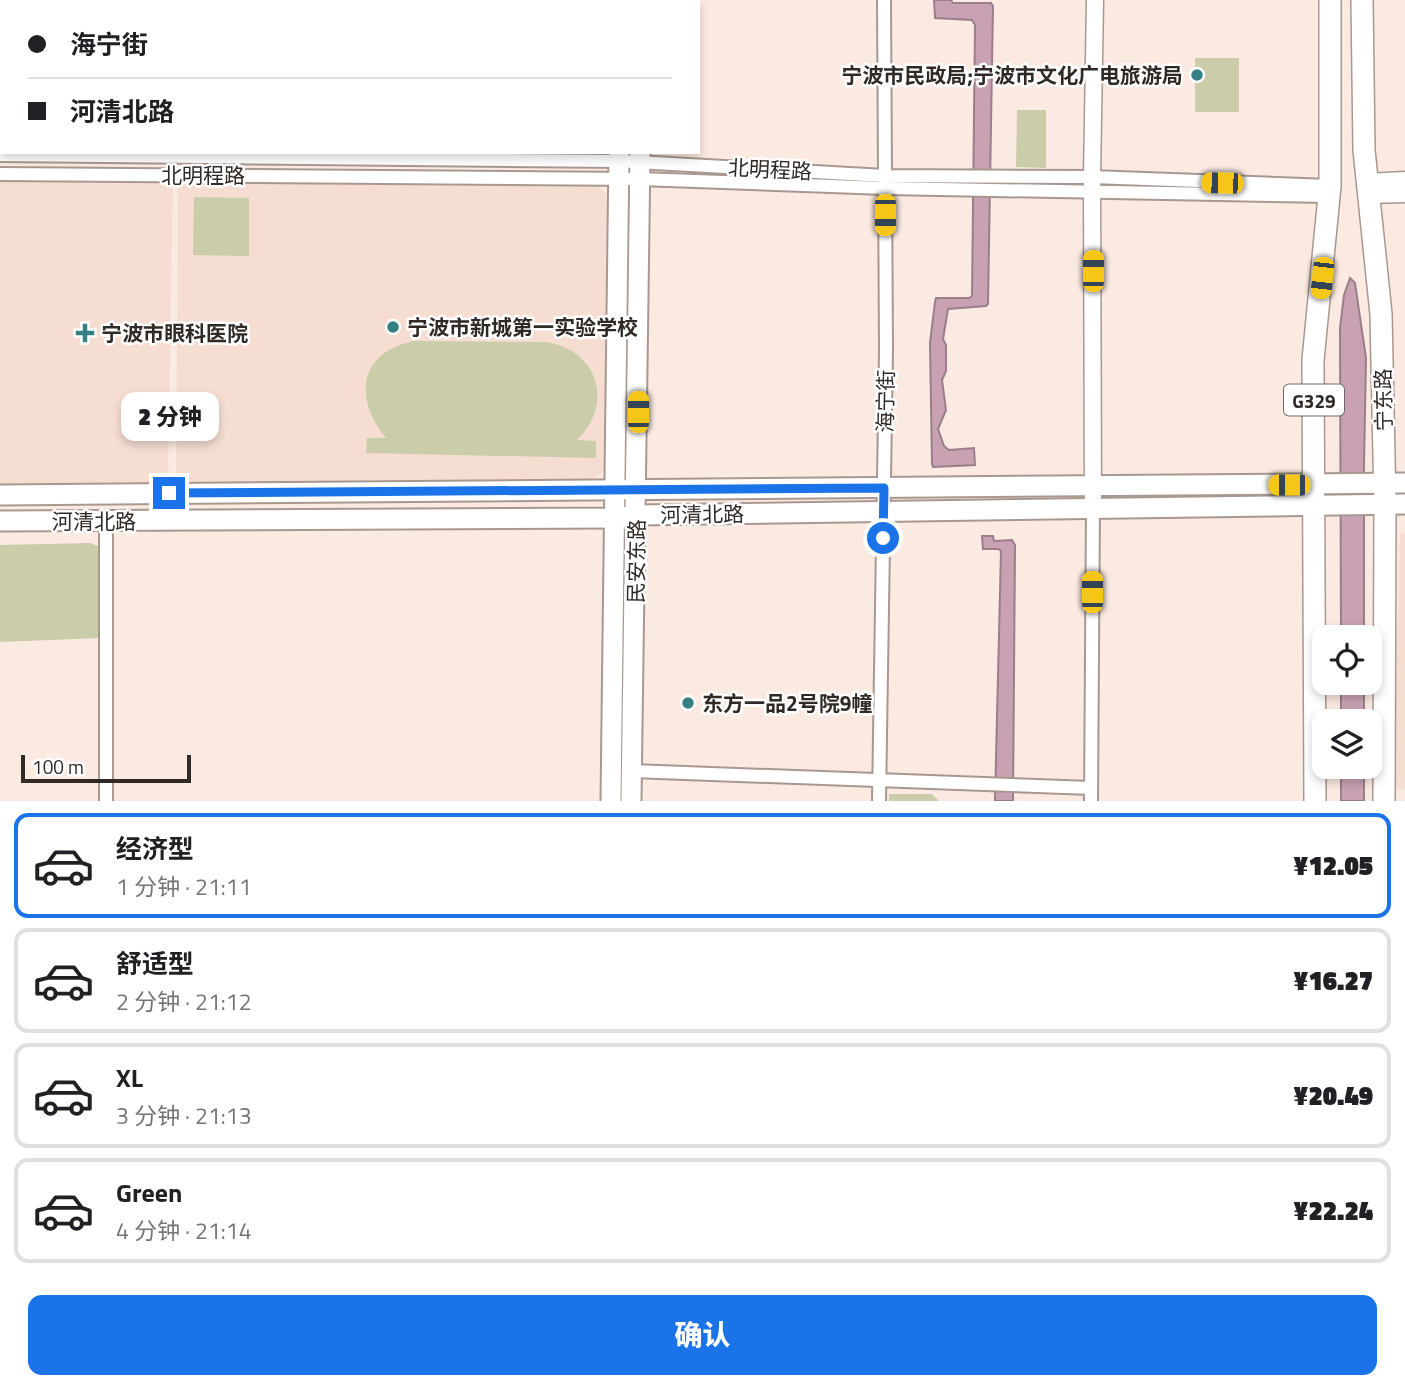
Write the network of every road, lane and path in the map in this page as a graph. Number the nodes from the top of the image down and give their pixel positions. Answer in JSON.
{"nodes":[{"id":1,"x":884,"y":0,"type":"edge"},
{"id":2,"x":1095,"y":0,"type":"edge"},
{"id":3,"x":1330,"y":0,"type":"edge"},
{"id":4,"x":1362,"y":0,"type":"edge"},
{"id":5,"x":0,"y":155,"type":"edge"},
{"id":6,"x":185,"y":155,"type":"edge"},
{"id":7,"x":619,"y":164,"type":"edge"},
{"id":8,"x":640,"y":164,"type":"edge"},
{"id":9,"x":0,"y":174,"type":"edge"},
{"id":10,"x":185,"y":175,"type":"junction"},
{"id":11,"x":1405,"y":180,"type":"edge"},
{"id":12,"x":885,"y":182,"type":"junction"},
{"id":13,"x":1092,"y":184,"type":"junction"},
{"id":14,"x":1367,"y":189,"type":"junction"},
{"id":15,"x":1330,"y":191,"type":"junction"},
{"id":16,"x":1405,"y":194,"type":"edge"},
{"id":17,"x":1093,"y":486,"type":"junction"},
{"id":18,"x":884,"y":488,"type":"junction"},
{"id":19,"x":616,"y":490,"type":"junction"},
{"id":20,"x":637,"y":490,"type":"junction"},
{"id":21,"x":1395,"y":494,"type":"edge"},
{"id":22,"x":0,"y":495,"type":"edge"},
{"id":23,"x":1315,"y":495,"type":"junction"},
{"id":24,"x":1093,"y":508,"type":"junction"},
{"id":25,"x":884,"y":512,"type":"junction"},
{"id":26,"x":637,"y":516,"type":"junction"},
{"id":27,"x":616,"y":518,"type":"junction"},
{"id":28,"x":0,"y":521,"type":"edge"},
{"id":29,"x":106,"y":521,"type":"junction"},
{"id":30,"x":632,"y":771,"type":"junction"},
{"id":31,"x":879,"y":779,"type":"junction"},
{"id":32,"x":1091,"y":794,"type":"edge"},
{"id":33,"x":106,"y":801,"type":"edge"},
{"id":34,"x":611,"y":801,"type":"edge"},
{"id":35,"x":631,"y":801,"type":"edge"},
{"id":36,"x":878,"y":801,"type":"edge"},
{"id":37,"x":1315,"y":801,"type":"edge"},
{"id":38,"x":1384,"y":801,"type":"edge"}],
"edges":[{"from":1,"to":12,"type":"street","name":"海宁街"},
{"from":2,"to":13,"type":"street"},
{"from":3,"to":15,"type":"main road","number":"G329"},
{"from":4,"to":14,"type":"main road","name":"宁东路"},
{"from":5,"to":6,"type":"street","name":"北明程路"},
{"from":6,"to":7,"type":"street","name":"北明程路"},
{"from":6,"to":10,"type":"street"},
{"from":7,"to":8,"type":"street","name":"北明程路"},
{"from":7,"to":10,"type":"street","name":"北明程路"},
{"from":7,"to":19,"type":"main road","name":"民安东路"},
{"from":8,"to":12,"type":"street","name":"北明程路"},
{"from":8,"to":20,"type":"main road","name":"民安东路"},
{"from":9,"to":10,"type":"street","name":"北明程路"},
{"from":11,"to":14,"type":"street"},
{"from":12,"to":13,"type":"street","name":"北明程路"},
{"from":12,"to":18,"type":"street","name":"海宁街"},
{"from":13,"to":15,"type":"street","name":"北明程路"},
{"from":13,"to":17,"type":"street"},
{"from":14,"to":16,"type":"street"},
{"from":14,"to":21,"type":"main road","name":"宁东路"},
{"from":15,"to":23,"type":"main road","number":"G329"},
{"from":17,"to":18,"type":"main road","name":"河清北路"},
{"from":17,"to":23,"type":"main road","name":"河清北路"},
{"from":17,"to":24,"type":"street"},
{"from":18,"to":20,"type":"main road","name":"河清北路"},
{"from":18,"to":25,"type":"street","name":"海宁街"},
{"from":19,"to":20,"type":"main road","name":"河清北路"},
{"from":19,"to":22,"type":"main road","name":"河清北路"},
{"from":19,"to":27,"type":"main road","name":"民安东路"},
{"from":20,"to":26,"type":"main road","name":"民安东路"},
{"from":21,"to":23,"type":"main road","name":"河清北路"},
{"from":21,"to":38,"type":"main road","name":"宁东路"},
{"from":23,"to":24,"type":"main road","name":"河清北路"},
{"from":23,"to":37,"type":"main road","number":"G329"},
{"from":24,"to":25,"type":"main road","name":"河清北路"},
{"from":24,"to":32,"type":"street"},
{"from":25,"to":26,"type":"main road","name":"河清北路"},
{"from":25,"to":31,"type":"street","name":"海宁街"},
{"from":26,"to":27,"type":"main road","name":"河清北路"},
{"from":26,"to":30,"type":"main road","name":"民安东路"},
{"from":27,"to":29,"type":"main road","name":"河清北路"},
{"from":27,"to":34,"type":"main road","name":"民安东路"},
{"from":28,"to":29,"type":"main road","name":"河清北路"},
{"from":29,"to":33,"type":"street"},
{"from":30,"to":31,"type":"street"},
{"from":30,"to":35,"type":"main road","name":"民安东路"},
{"from":31,"to":32,"type":"street"},
{"from":31,"to":36,"type":"street","name":"海宁街"}]}
